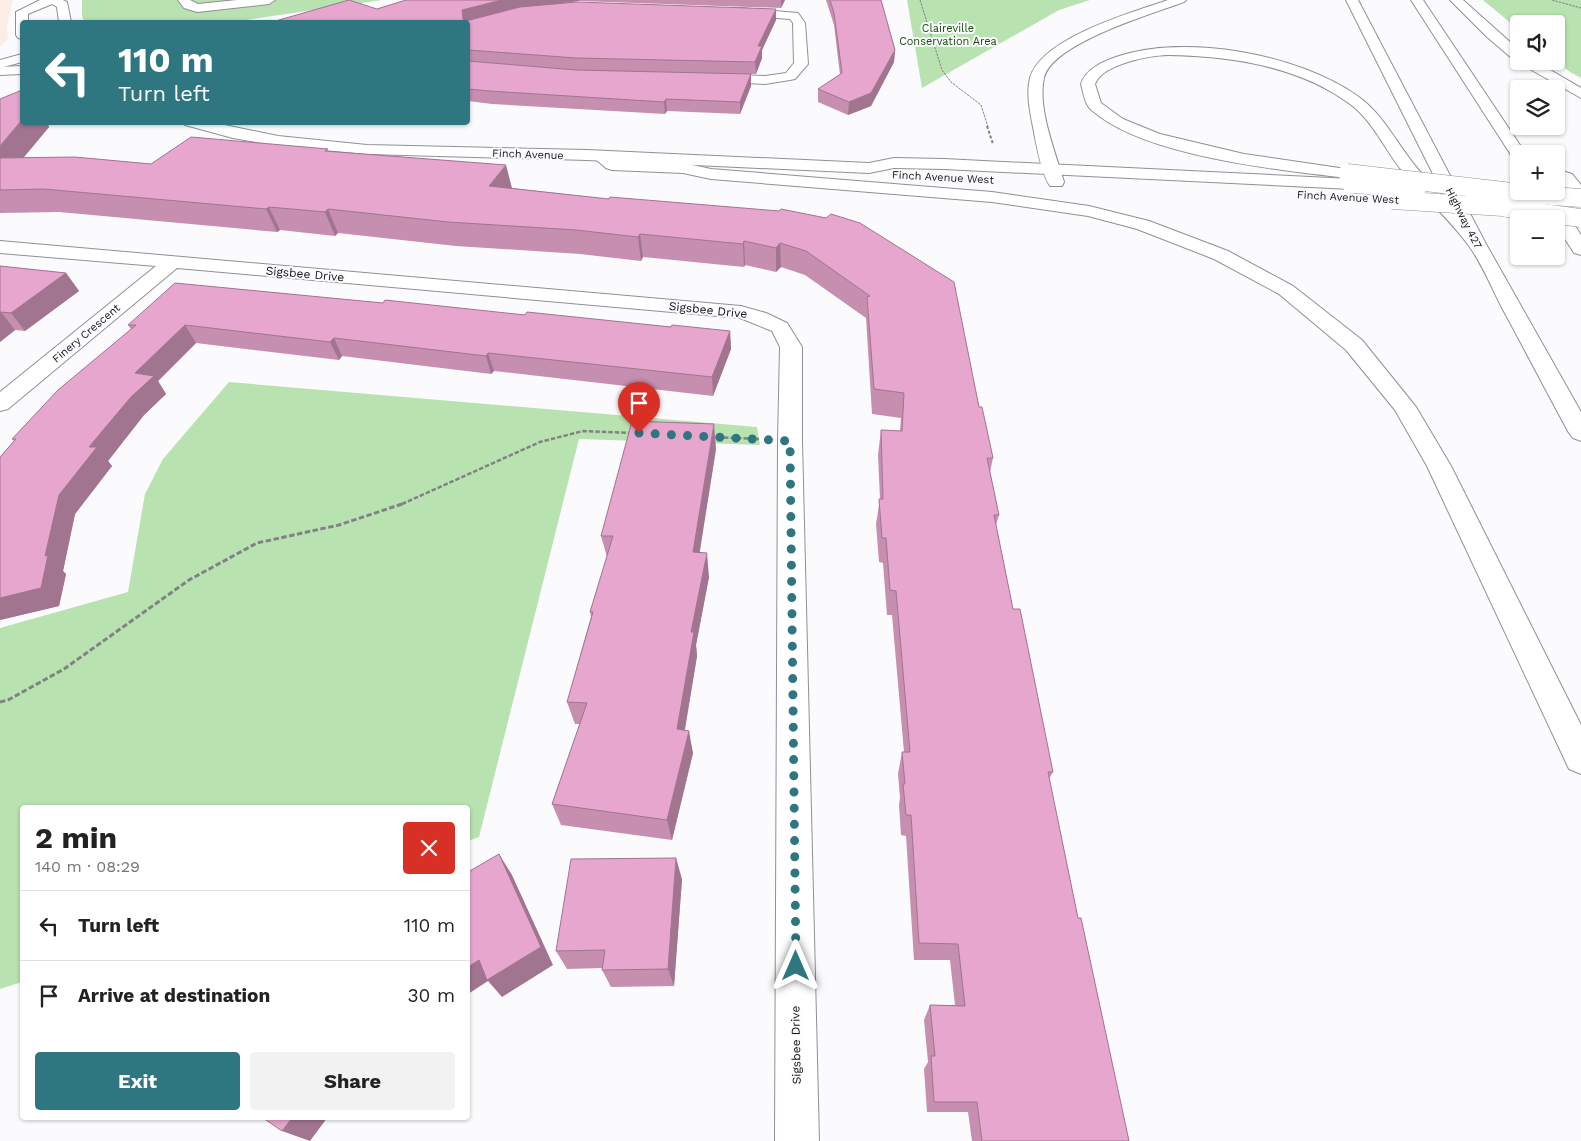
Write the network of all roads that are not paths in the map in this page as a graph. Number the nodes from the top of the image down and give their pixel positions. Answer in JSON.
{"nodes":[{"id":1,"x":52,"y":0,"type":"edge"},
{"id":2,"x":184,"y":0,"type":"edge"},
{"id":3,"x":268,"y":0,"type":"edge"},
{"id":4,"x":1180,"y":0,"type":"edge"},
{"id":5,"x":1352,"y":0,"type":"edge"},
{"id":6,"x":1418,"y":0,"type":"edge"},
{"id":7,"x":1456,"y":0,"type":"edge"},
{"id":8,"x":727,"y":11,"type":"edge"},
{"id":9,"x":22,"y":20,"type":"edge"},
{"id":10,"x":65,"y":20,"type":"edge"},
{"id":11,"x":1510,"y":50,"type":"edge"},
{"id":12,"x":0,"y":56,"type":"edge"},
{"id":13,"x":20,"y":57,"type":"edge"},
{"id":14,"x":20,"y":58,"type":"edge"},
{"id":15,"x":0,"y":64,"type":"edge"},
{"id":16,"x":20,"y":70,"type":"edge"},
{"id":17,"x":1540,"y":70,"type":"edge"},
{"id":18,"x":0,"y":71,"type":"edge"},
{"id":19,"x":696,"y":78,"type":"edge"},
{"id":20,"x":1581,"y":94,"type":"edge"},
{"id":21,"x":203,"y":125,"type":"edge"},
{"id":22,"x":1512,"y":145,"type":"edge"},
{"id":23,"x":601,"y":156,"type":"junction"},
{"id":24,"x":869,"y":168,"type":"joint"},
{"id":25,"x":1054,"y":176,"type":"junction"},
{"id":26,"x":1565,"y":178,"type":"edge"},
{"id":27,"x":1351,"y":185,"type":"junction"},
{"id":28,"x":1510,"y":192,"type":"edge"},
{"id":29,"x":1565,"y":195,"type":"edge"},
{"id":30,"x":1581,"y":197,"type":"edge"},
{"id":31,"x":1545,"y":200,"type":"edge"},
{"id":32,"x":1498,"y":207,"type":"junction"},
{"id":33,"x":1581,"y":212,"type":"edge"},
{"id":34,"x":1581,"y":218,"type":"edge"},
{"id":35,"x":1477,"y":244,"type":"junction"},
{"id":36,"x":0,"y":247,"type":"edge"},
{"id":37,"x":1581,"y":249,"type":"edge"},
{"id":38,"x":172,"y":263,"type":"junction"},
{"id":39,"x":0,"y":404,"type":"edge"},
{"id":40,"x":1581,"y":433,"type":"edge"},
{"id":41,"x":1581,"y":759,"type":"edge"},
{"id":42,"x":797,"y":1141,"type":"edge"}],
"edges":[{"from":1,"to":9,"type":"main road"},
{"from":1,"to":10,"type":"main road"},
{"from":2,"to":3,"type":"main road"},
{"from":4,"to":25,"type":"main road"},
{"from":5,"to":35,"type":"main road","name":"Highway 427"},
{"from":6,"to":22,"type":"main road"},
{"from":7,"to":11,"type":"main road"},
{"from":8,"to":19,"type":"main road"},
{"from":12,"to":13,"type":"main road"},
{"from":14,"to":15,"type":"main road"},
{"from":16,"to":18,"type":"main road"},
{"from":17,"to":20,"type":"main road"},
{"from":21,"to":23,"type":"main road","name":"Finch Avenue"},
{"from":23,"to":24,"type":"main road","name":"Finch Avenue"},
{"from":23,"to":41,"type":"main road"},
{"from":24,"to":25,"type":"main road","name":"Finch Avenue West"},
{"from":25,"to":27,"type":"main road","name":"Finch Avenue West"},
{"from":26,"to":30,"type":"main road"},
{"from":27,"to":28,"type":"main road","name":"Finch Avenue West","bridge":true},
{"from":27,"to":32,"type":"main road","name":"Finch Avenue West","bridge":true},
{"from":27,"to":35,"type":"main road"},
{"from":29,"to":30,"type":"main road","name":"Finch Avenue West","bridge":true},
{"from":31,"to":37,"type":"main road"},
{"from":32,"to":33,"type":"main road","name":"Finch Avenue West","bridge":true},
{"from":32,"to":34,"type":"main road","bridge":true},
{"from":35,"to":40,"type":"main road","name":"Highway 427"},
{"from":36,"to":38,"type":"main road","name":"Sigsbee Drive"},
{"from":38,"to":39,"type":"main road","name":"Finery Crescent"},
{"from":38,"to":42,"type":"main road","name":"Sigsbee Drive"}]}
